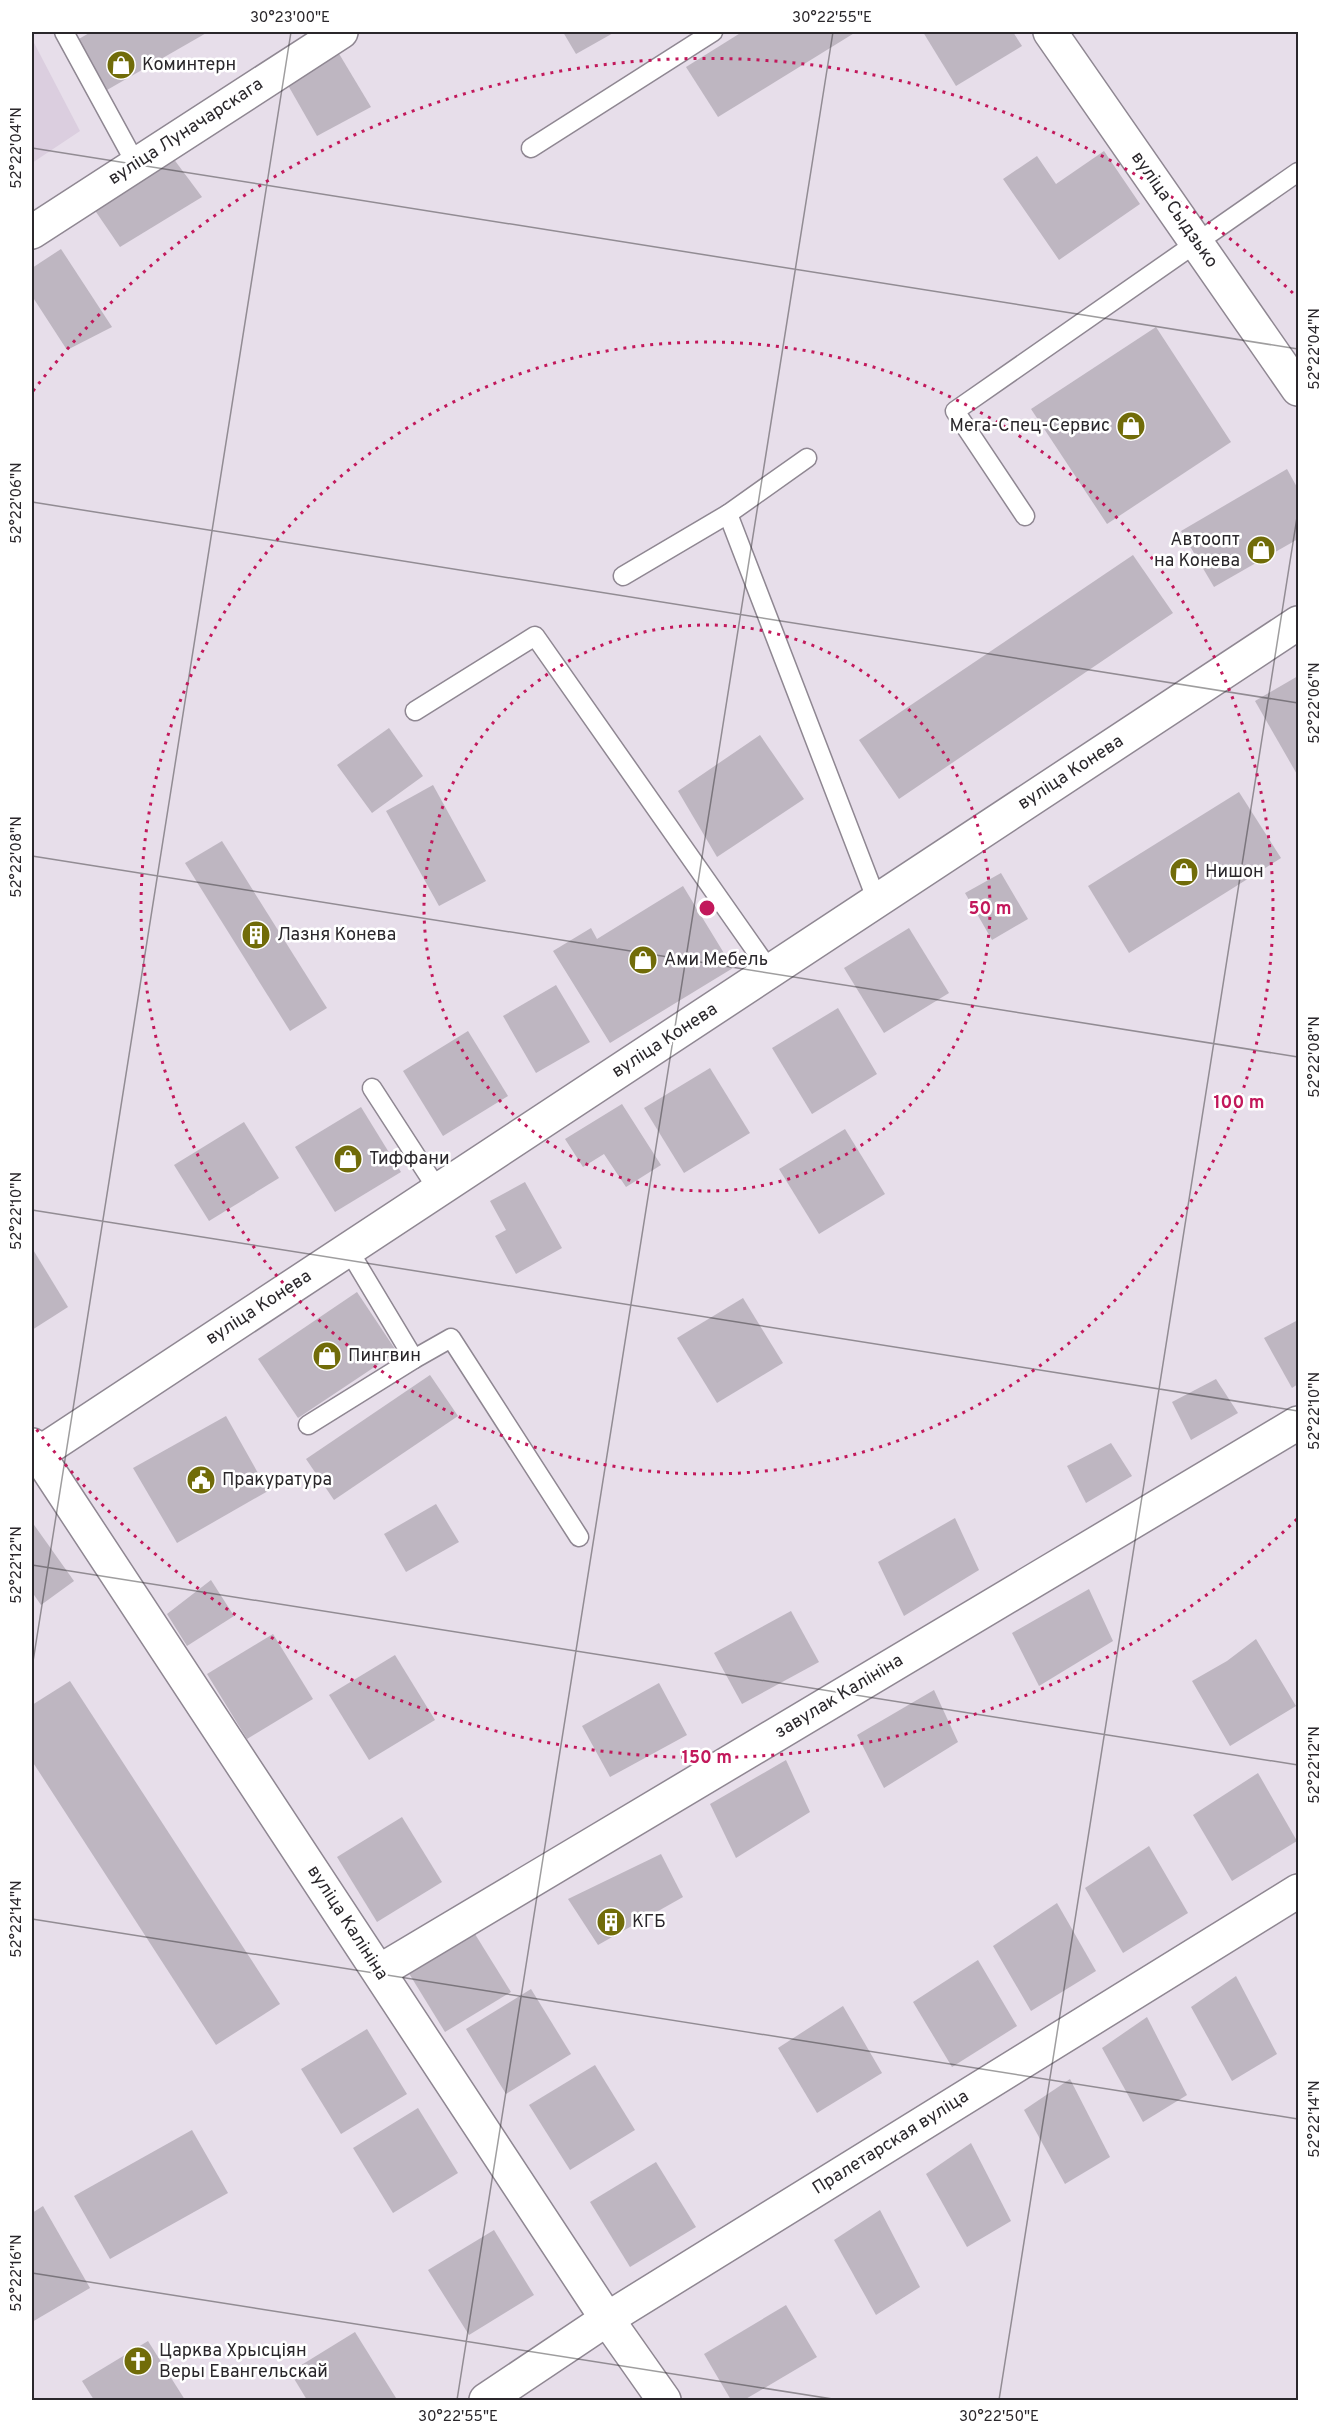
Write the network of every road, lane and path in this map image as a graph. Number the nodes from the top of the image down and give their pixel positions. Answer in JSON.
{"nodes":[{"id":1,"x":64,"y":32,"type":"edge"},
{"id":2,"x":341,"y":32,"type":"edge"},
{"id":3,"x":713,"y":32,"type":"edge"},
{"id":4,"x":1050,"y":32,"type":"edge"},
{"id":5,"x":531,"y":148,"type":"dead end"},
{"id":6,"x":136,"y":164,"type":"junction"},
{"id":7,"x":1299,"y":172,"type":"edge"},
{"id":8,"x":32,"y":232,"type":"edge"},
{"id":9,"x":1197,"y":243,"type":"junction"},
{"id":10,"x":1299,"y":389,"type":"edge"},
{"id":11,"x":807,"y":458,"type":"dead end"},
{"id":12,"x":728,"y":514,"type":"junction"},
{"id":13,"x":1025,"y":516,"type":"dead end"},
{"id":14,"x":623,"y":576,"type":"dead end"},
{"id":15,"x":1299,"y":623,"type":"edge"},
{"id":16,"x":415,"y":711,"type":"dead end"},
{"id":17,"x":877,"y":901,"type":"junction"},
{"id":18,"x":770,"y":971,"type":"junction"},
{"id":19,"x":372,"y":1088,"type":"dead end"},
{"id":20,"x":438,"y":1190,"type":"junction"},
{"id":21,"x":348,"y":1250,"type":"junction"},
{"id":22,"x":414,"y":1359,"type":"junction"},
{"id":23,"x":1299,"y":1423,"type":"edge"},
{"id":24,"x":308,"y":1425,"type":"dead end"},
{"id":25,"x":34,"y":1452,"type":"edge"},
{"id":26,"x":579,"y":1537,"type":"dead end"},
{"id":27,"x":1299,"y":1891,"type":"edge"},
{"id":28,"x":380,"y":1971,"type":"junction"},
{"id":29,"x":607,"y":2319,"type":"junction"},
{"id":30,"x":486,"y":2400,"type":"edge"},
{"id":31,"x":664,"y":2400,"type":"edge"}],
"edges":[{"from":1,"to":6,"type":"lane"},
{"from":2,"to":6,"type":"street","name":"вуліца Луначарскага"},
{"from":3,"to":5,"type":"lane"},
{"from":4,"to":9,"type":"street","name":"вуліца Сыдзько"},
{"from":6,"to":8,"type":"street","name":"вуліца Луначарскага"},
{"from":7,"to":9,"type":"lane"},
{"from":9,"to":10,"type":"street","name":"вуліца Сыдзько"},
{"from":9,"to":13,"type":"lane"},
{"from":11,"to":12,"type":"lane"},
{"from":12,"to":14,"type":"lane"},
{"from":12,"to":17,"type":"lane"},
{"from":15,"to":17,"type":"street","name":"вуліца Конева"},
{"from":16,"to":18,"type":"lane"},
{"from":17,"to":18,"type":"street","name":"вуліца Конева"},
{"from":18,"to":20,"type":"street","name":"вуліца Конева"},
{"from":19,"to":20,"type":"lane"},
{"from":20,"to":21,"type":"street","name":"вуліца Конева"},
{"from":21,"to":22,"type":"lane"},
{"from":21,"to":25,"type":"street","name":"вуліца Конева"},
{"from":22,"to":24,"type":"lane"},
{"from":22,"to":26,"type":"lane"},
{"from":23,"to":28,"type":"street","name":"завулак Калініна"},
{"from":25,"to":28,"type":"street","name":"вуліца Калініна"},
{"from":27,"to":29,"type":"street","name":"Пралетарская вуліца"},
{"from":28,"to":29,"type":"street","name":"вуліца Калініна"},
{"from":29,"to":30,"type":"street","name":"Пралетарская вуліца"},
{"from":29,"to":31,"type":"street","name":"вуліца Калініна"}]}
